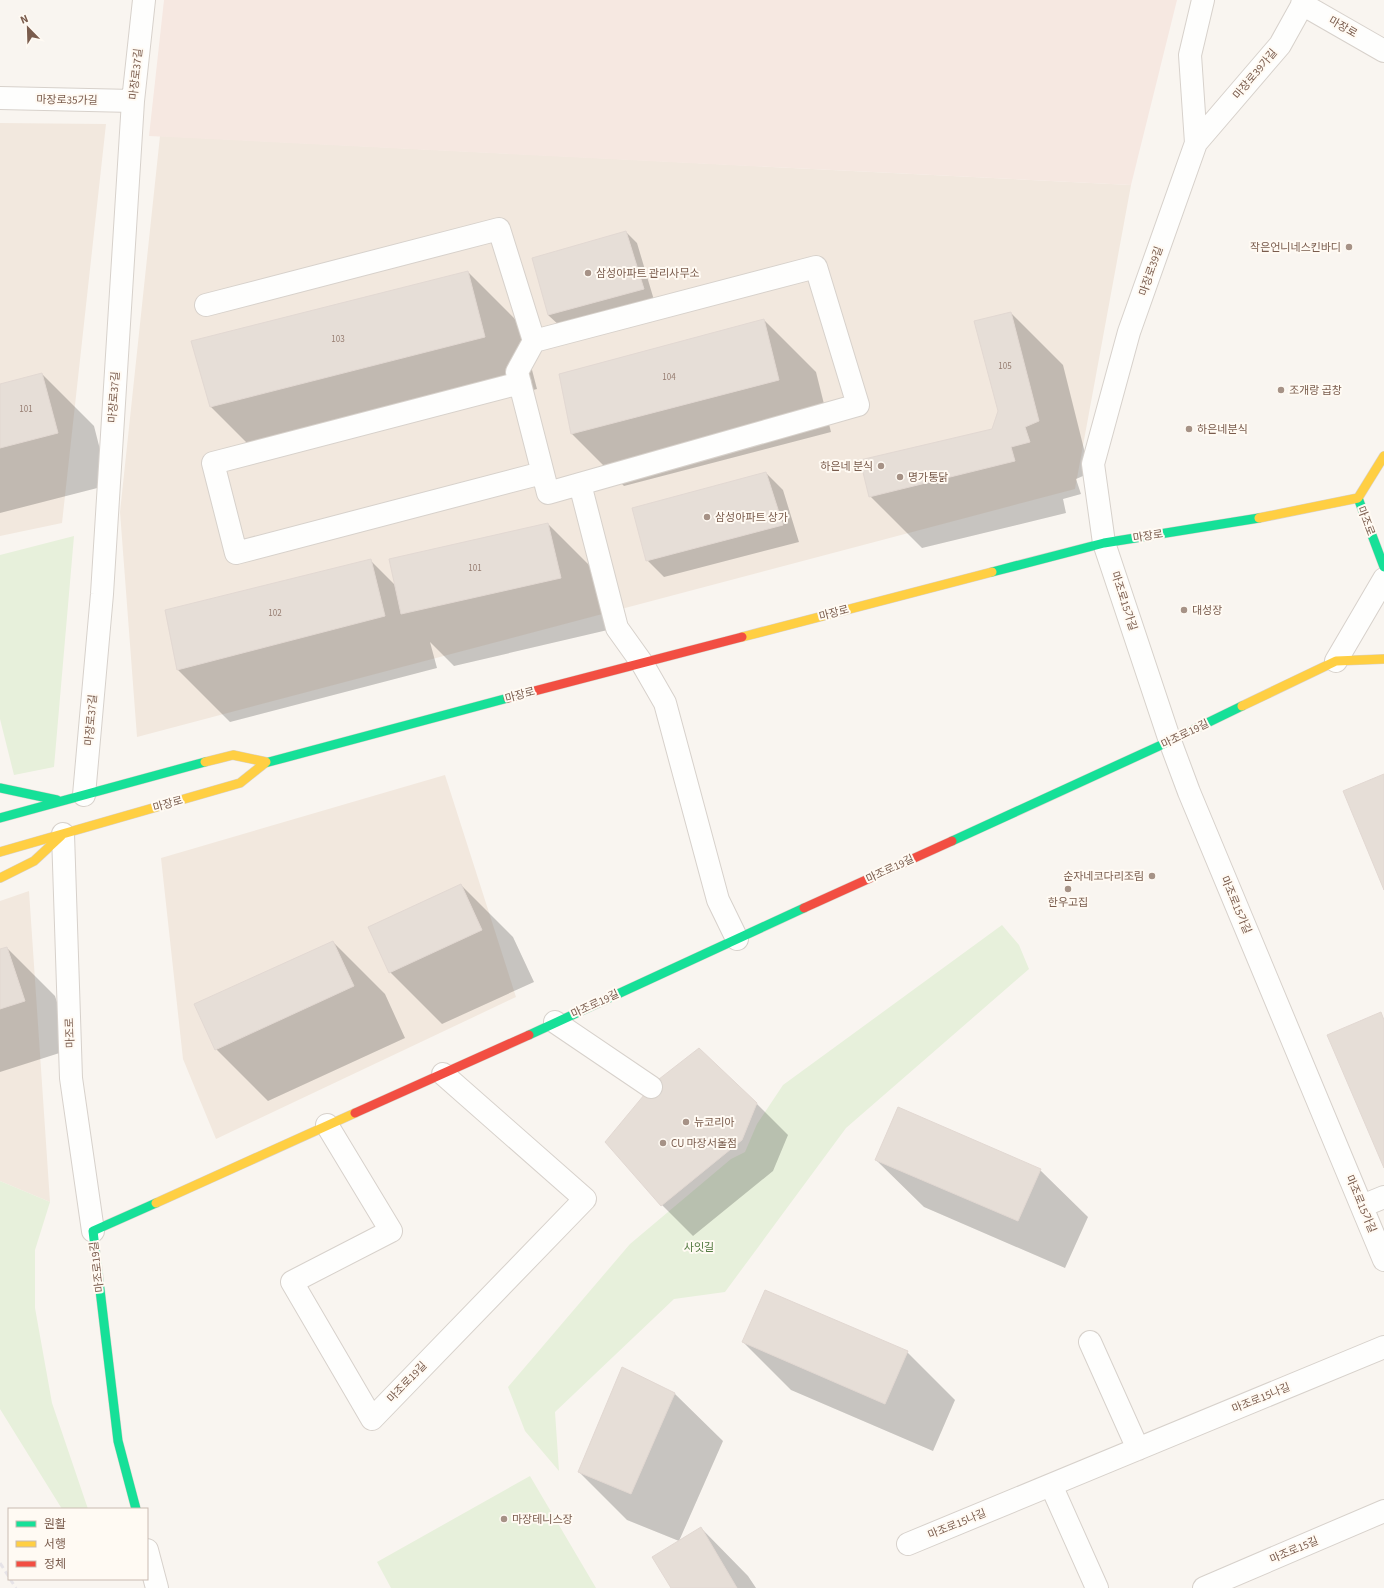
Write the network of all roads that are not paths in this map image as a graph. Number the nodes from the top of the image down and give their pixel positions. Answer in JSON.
{"nodes":[{"id":1,"x":144,"y":0,"type":"edge"},
{"id":2,"x":1203,"y":0,"type":"edge"},
{"id":3,"x":1304,"y":2,"type":"edge"},
{"id":4,"x":1384,"y":51,"type":"edge"},
{"id":5,"x":0,"y":98,"type":"edge"},
{"id":6,"x":133,"y":101,"type":"junction"},
{"id":7,"x":1196,"y":143,"type":"junction"},
{"id":8,"x":206,"y":305,"type":"dead end"},
{"id":9,"x":534,"y":341,"type":"junction"},
{"id":10,"x":520,"y":383,"type":"junction"},
{"id":11,"x":1384,"y":456,"type":"edge"},
{"id":12,"x":542,"y":473,"type":"junction"},
{"id":13,"x":580,"y":484,"type":"junction"},
{"id":14,"x":1358,"y":498,"type":"junction"},
{"id":15,"x":1104,"y":543,"type":"junction"},
{"id":16,"x":1384,"y":567,"type":"edge"},
{"id":17,"x":1384,"y":579,"type":"edge"},
{"id":18,"x":1384,"y":660,"type":"edge"},
{"id":19,"x":1336,"y":661,"type":"junction"},
{"id":20,"x":642,"y":663,"type":"junction"},
{"id":21,"x":1170,"y":741,"type":"junction"},
{"id":22,"x":266,"y":762,"type":"junction"},
{"id":23,"x":0,"y":788,"type":"edge"},
{"id":24,"x":84,"y":795,"type":"junction"},
{"id":25,"x":62,"y":801,"type":"junction"},
{"id":26,"x":0,"y":818,"type":"edge"},
{"id":27,"x":63,"y":834,"type":"junction"},
{"id":28,"x":0,"y":852,"type":"edge"},
{"id":29,"x":0,"y":878,"type":"edge"},
{"id":30,"x":737,"y":939,"type":"junction"},
{"id":31,"x":555,"y":1022,"type":"junction"},
{"id":32,"x":443,"y":1074,"type":"junction"},
{"id":33,"x":650,"y":1087,"type":"dead end"},
{"id":34,"x":328,"y":1126,"type":"junction"},
{"id":35,"x":1384,"y":1197,"type":"edge"},
{"id":36,"x":1362,"y":1206,"type":"junction"},
{"id":37,"x":93,"y":1231,"type":"junction"},
{"id":38,"x":1384,"y":1260,"type":"edge"},
{"id":39,"x":1090,"y":1342,"type":"dead end"},
{"id":40,"x":1384,"y":1347,"type":"edge"},
{"id":41,"x":1138,"y":1448,"type":"junction"},
{"id":42,"x":1050,"y":1485,"type":"junction"},
{"id":43,"x":136,"y":1508,"type":"edge"},
{"id":44,"x":1384,"y":1512,"type":"edge"},
{"id":45,"x":908,"y":1544,"type":"dead end"},
{"id":46,"x":148,"y":1554,"type":"edge"},
{"id":47,"x":157,"y":1588,"type":"edge"},
{"id":48,"x":1097,"y":1588,"type":"edge"},
{"id":49,"x":1204,"y":1588,"type":"edge"}],
"edges":[{"from":1,"to":6,"type":"street","name":"마장로37길"},
{"from":2,"to":7,"type":"street","name":"마장로39길"},
{"from":3,"to":4,"type":"street","name":"마장로"},
{"from":3,"to":7,"type":"street","name":"마장로39가길"},
{"from":5,"to":6,"type":"street","name":"마장로35가길"},
{"from":6,"to":24,"type":"street","name":"마장로37길"},
{"from":7,"to":15,"type":"street","name":"마장로39길"},
{"from":8,"to":9,"type":"street"},
{"from":9,"to":10,"type":"street"},
{"from":9,"to":13,"type":"street"},
{"from":10,"to":12,"type":"street"},
{"from":10,"to":12,"type":"street"},
{"from":11,"to":14,"type":"main road"},
{"from":12,"to":13,"type":"street"},
{"from":13,"to":20,"type":"street"},
{"from":14,"to":15,"type":"main road","name":"마장로"},
{"from":14,"to":16,"type":"main road","name":"마조로"},
{"from":15,"to":20,"type":"main road","name":"마장로"},
{"from":15,"to":21,"type":"street","name":"마조로15가길"},
{"from":17,"to":19,"type":"street"},
{"from":18,"to":19,"type":"main road"},
{"from":19,"to":21,"type":"main road","name":"마조로19길"},
{"from":20,"to":22,"type":"main road","name":"마장로"},
{"from":20,"to":30,"type":"street"},
{"from":21,"to":30,"type":"main road","name":"마조로19길"},
{"from":21,"to":36,"type":"street","name":"마조로15가길"},
{"from":22,"to":24,"type":"main road","name":"마장로"},
{"from":22,"to":27,"type":"main road","name":"마장로"},
{"from":23,"to":25,"type":"main road","name":"마장로"},
{"from":24,"to":25,"type":"main road","name":"마장로"},
{"from":25,"to":26,"type":"main road","name":"마장로"},
{"from":27,"to":28,"type":"main road","name":"마장로"},
{"from":27,"to":29,"type":"main road","name":"마장로"},
{"from":27,"to":37,"type":"street","name":"마조로"},
{"from":30,"to":31,"type":"main road","name":"마조로19길"},
{"from":31,"to":32,"type":"main road","name":"마조로19길"},
{"from":31,"to":33,"type":"street"},
{"from":32,"to":34,"type":"main road","name":"마조로19길"},
{"from":32,"to":34,"type":"street","name":"마조로19길"},
{"from":34,"to":37,"type":"main road","name":"마조로19길"},
{"from":35,"to":36,"type":"street"},
{"from":36,"to":38,"type":"street","name":"마조로15가길"},
{"from":37,"to":43,"type":"main road","name":"마조로19길"},
{"from":39,"to":41,"type":"street"},
{"from":40,"to":41,"type":"street","name":"마조로15나길"},
{"from":41,"to":42,"type":"street","name":"마조로15나길"},
{"from":42,"to":45,"type":"street","name":"마조로15나길"},
{"from":42,"to":48,"type":"street"},
{"from":44,"to":49,"type":"street","name":"마조로15길"},
{"from":46,"to":47,"type":"street"}]}
